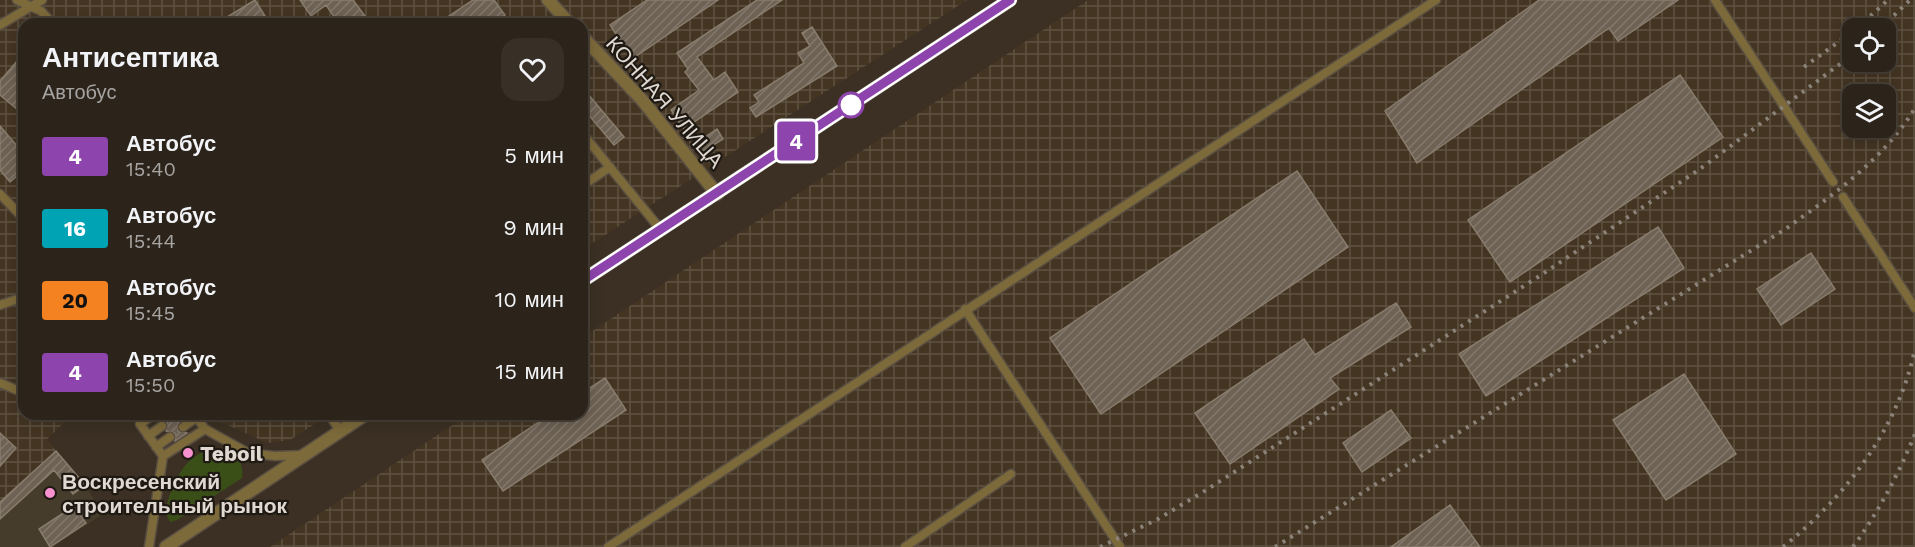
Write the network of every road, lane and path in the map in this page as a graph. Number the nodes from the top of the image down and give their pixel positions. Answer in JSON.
{"nodes":[{"id":1,"x":17,"y":0,"type":"edge"},
{"id":2,"x":42,"y":0,"type":"edge"},
{"id":3,"x":548,"y":0,"type":"edge"},
{"id":4,"x":1010,"y":0,"type":"edge"},
{"id":5,"x":1436,"y":0,"type":"edge"},
{"id":6,"x":1715,"y":0,"type":"edge"},
{"id":7,"x":33,"y":7,"type":"junction"},
{"id":8,"x":47,"y":18,"type":"edge"},
{"id":9,"x":564,"y":18,"type":"edge"},
{"id":10,"x":0,"y":25,"type":"edge"},
{"id":11,"x":588,"y":42,"type":"edge"},
{"id":12,"x":588,"y":140,"type":"edge"},
{"id":13,"x":610,"y":167,"type":"junction"},
{"id":14,"x":588,"y":182,"type":"edge"},
{"id":15,"x":1833,"y":182,"type":"dead end"},
{"id":16,"x":0,"y":194,"type":"edge"},
{"id":17,"x":717,"y":194,"type":"junction"},
{"id":18,"x":1843,"y":197,"type":"dead end"},
{"id":19,"x":18,"y":213,"type":"edge"},
{"id":20,"x":661,"y":230,"type":"junction"},
{"id":21,"x":588,"y":277,"type":"edge"},
{"id":22,"x":18,"y":299,"type":"edge"},
{"id":23,"x":0,"y":305,"type":"edge"},
{"id":24,"x":1915,"y":308,"type":"edge"},
{"id":25,"x":965,"y":309,"type":"junction"},
{"id":26,"x":0,"y":383,"type":"edge"},
{"id":27,"x":18,"y":390,"type":"edge"},
{"id":28,"x":146,"y":420,"type":"edge"},
{"id":29,"x":191,"y":420,"type":"edge"},
{"id":30,"x":198,"y":420,"type":"edge"},
{"id":31,"x":333,"y":420,"type":"edge"},
{"id":32,"x":357,"y":420,"type":"edge"},
{"id":33,"x":162,"y":426,"type":"dead end"},
{"id":34,"x":183,"y":427,"type":"dead end"},
{"id":35,"x":205,"y":429,"type":"junction"},
{"id":36,"x":340,"y":431,"type":"junction"},
{"id":37,"x":148,"y":436,"type":"junction"},
{"id":38,"x":170,"y":437,"type":"dead end"},
{"id":39,"x":156,"y":447,"type":"junction"},
{"id":40,"x":304,"y":455,"type":"junction"},
{"id":41,"x":163,"y":456,"type":"junction"},
{"id":42,"x":1011,"y":474,"type":"dead end"},
{"id":43,"x":148,"y":547,"type":"edge"},
{"id":44,"x":166,"y":547,"type":"edge"},
{"id":45,"x":608,"y":547,"type":"edge"},
{"id":46,"x":904,"y":547,"type":"edge"},
{"id":47,"x":1120,"y":547,"type":"edge"}],
"edges":[{"from":1,"to":7,"type":"lane"},
{"from":2,"to":7,"type":"lane"},
{"from":3,"to":9,"type":"street"},
{"from":4,"to":17,"type":"street"},
{"from":5,"to":25,"type":"lane"},
{"from":6,"to":15,"type":"lane"},
{"from":7,"to":8,"type":"lane"},
{"from":7,"to":10,"type":"lane"},
{"from":11,"to":17,"type":"street","name":"КОННАЯ УЛИЦА"},
{"from":12,"to":13,"type":"lane"},
{"from":13,"to":14,"type":"lane"},
{"from":13,"to":20,"type":"lane"},
{"from":16,"to":19,"type":"lane"},
{"from":17,"to":20,"type":"street"},
{"from":18,"to":24,"type":"lane"},
{"from":20,"to":21,"type":"street"},
{"from":22,"to":23,"type":"lane"},
{"from":25,"to":45,"type":"lane"},
{"from":25,"to":47,"type":"lane"},
{"from":26,"to":27,"type":"lane"},
{"from":28,"to":37,"type":"lane"},
{"from":29,"to":34,"type":"lane"},
{"from":30,"to":35,"type":"lane"},
{"from":31,"to":36,"type":"lane"},
{"from":32,"to":36,"type":"street"},
{"from":33,"to":37,"type":"lane"},
{"from":35,"to":40,"type":"lane"},
{"from":35,"to":41,"type":"lane"},
{"from":36,"to":40,"type":"street"},
{"from":37,"to":39,"type":"lane"},
{"from":38,"to":39,"type":"lane"},
{"from":39,"to":41,"type":"lane"},
{"from":40,"to":44,"type":"street"},
{"from":41,"to":43,"type":"lane"},
{"from":42,"to":46,"type":"lane"}]}
